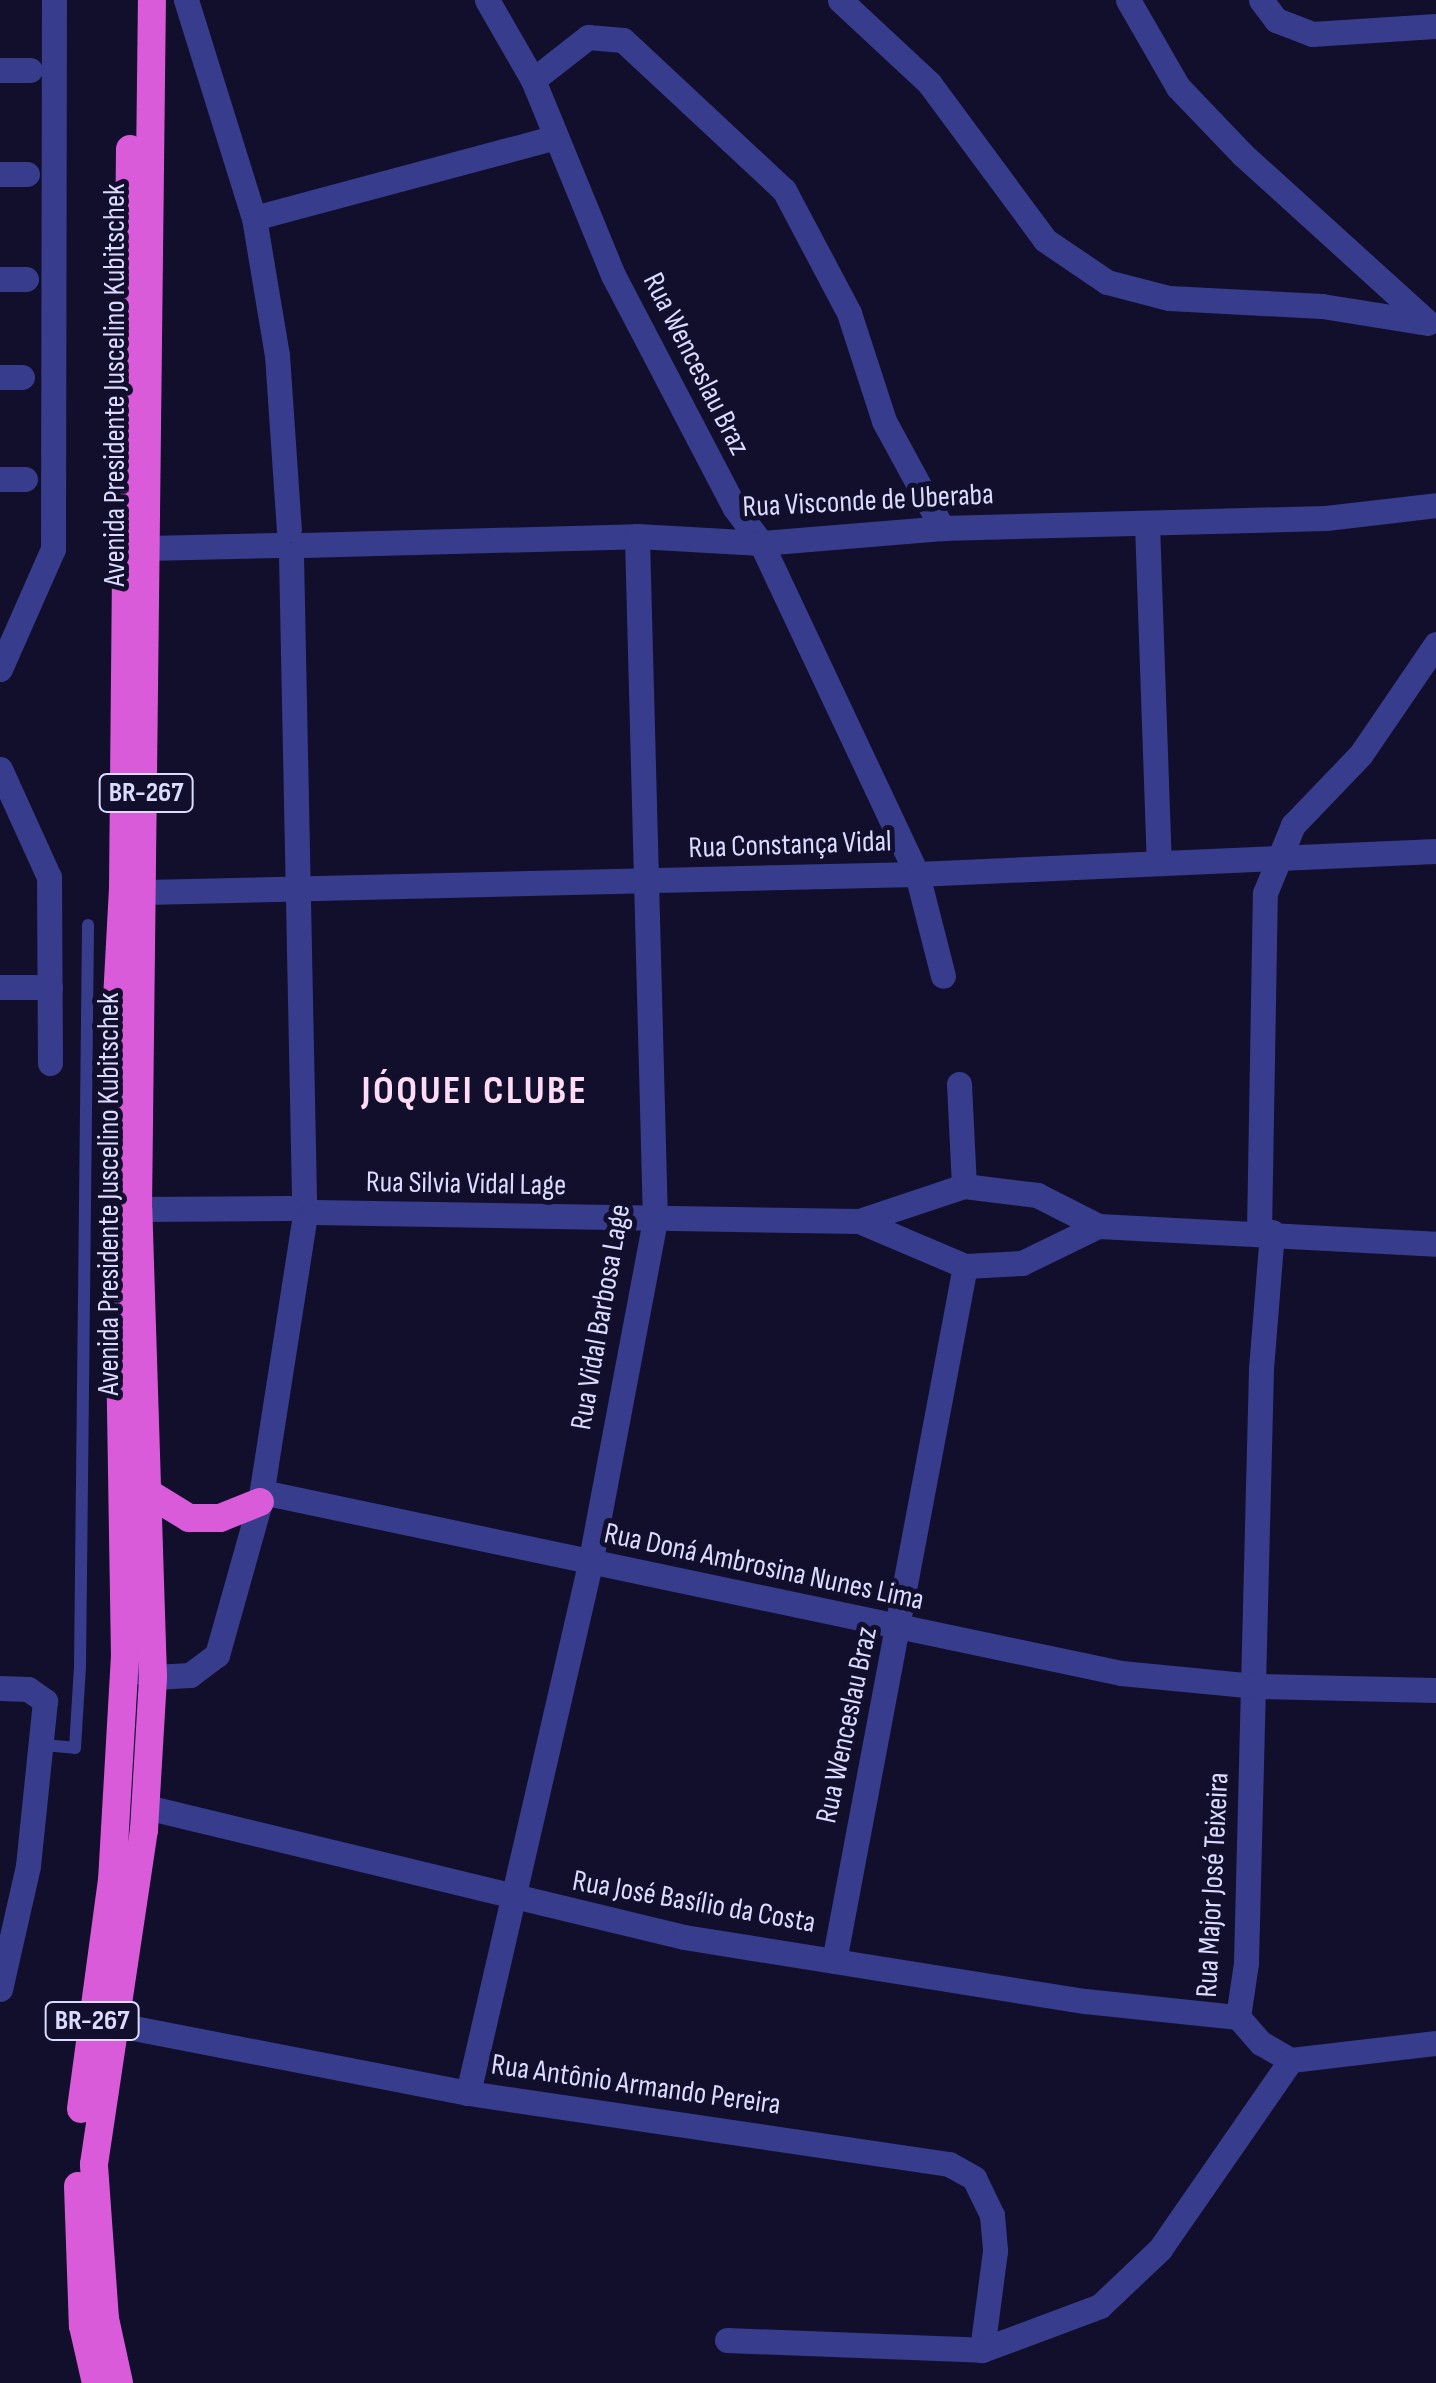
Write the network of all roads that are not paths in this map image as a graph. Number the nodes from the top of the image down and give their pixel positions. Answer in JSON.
{"nodes":[{"id":1,"x":54,"y":0,"type":"edge"},
{"id":2,"x":487,"y":0,"type":"edge"},
{"id":3,"x":840,"y":0,"type":"edge"},
{"id":4,"x":1128,"y":0,"type":"edge"},
{"id":5,"x":1261,"y":0,"type":"edge"},
{"id":6,"x":146,"y":8,"type":"edge"},
{"id":7,"x":190,"y":12,"type":"edge"},
{"id":8,"x":1436,"y":26,"type":"edge"},
{"id":9,"x":0,"y":70,"type":"edge"},
{"id":10,"x":30,"y":70,"type":"dead end"},
{"id":11,"x":533,"y":80,"type":"junction"},
{"id":12,"x":553,"y":138,"type":"junction"},
{"id":13,"x":0,"y":174,"type":"edge"},
{"id":14,"x":27,"y":174,"type":"dead end"},
{"id":15,"x":254,"y":218,"type":"junction"},
{"id":16,"x":1432,"y":324,"type":"edge"},
{"id":17,"x":1436,"y":505,"type":"edge"},
{"id":18,"x":1147,"y":524,"type":"junction"},
{"id":19,"x":942,"y":528,"type":"junction"},
{"id":20,"x":637,"y":536,"type":"junction"},
{"id":21,"x":761,"y":542,"type":"junction"},
{"id":22,"x":291,"y":544,"type":"junction"},
{"id":23,"x":148,"y":548,"type":"junction"},
{"id":24,"x":1436,"y":644,"type":"edge"},
{"id":25,"x":0,"y":669,"type":"edge"},
{"id":26,"x":0,"y":769,"type":"edge"},
{"id":27,"x":1436,"y":851,"type":"edge"},
{"id":28,"x":1276,"y":859,"type":"junction"},
{"id":29,"x":1158,"y":862,"type":"junction"},
{"id":30,"x":917,"y":874,"type":"junction"},
{"id":31,"x":644,"y":882,"type":"junction"},
{"id":32,"x":145,"y":892,"type":"junction"},
{"id":33,"x":299,"y":893,"type":"junction"},
{"id":34,"x":88,"y":925,"type":"dead end"},
{"id":35,"x":943,"y":976,"type":"dead end"},
{"id":36,"x":0,"y":987,"type":"edge"},
{"id":37,"x":50,"y":988,"type":"junction"},
{"id":38,"x":50,"y":1063,"type":"dead end"},
{"id":39,"x":960,"y":1084,"type":"dead end"},
{"id":40,"x":964,"y":1186,"type":"junction"},
{"id":41,"x":138,"y":1208,"type":"junction"},
{"id":42,"x":303,"y":1210,"type":"junction"},
{"id":43,"x":859,"y":1220,"type":"junction"},
{"id":44,"x":655,"y":1221,"type":"junction"},
{"id":45,"x":1098,"y":1226,"type":"junction"},
{"id":46,"x":1265,"y":1232,"type":"junction"},
{"id":47,"x":1436,"y":1244,"type":"edge"},
{"id":48,"x":965,"y":1266,"type":"junction"},
{"id":49,"x":145,"y":1491,"type":"junction"},
{"id":50,"x":261,"y":1497,"type":"junction"},
{"id":51,"x":590,"y":1564,"type":"junction"},
{"id":52,"x":900,"y":1628,"type":"junction"},
{"id":53,"x":125,"y":1658,"type":"junction"},
{"id":54,"x":153,"y":1677,"type":"junction"},
{"id":55,"x":1257,"y":1686,"type":"junction"},
{"id":56,"x":0,"y":1688,"type":"edge"},
{"id":57,"x":1436,"y":1690,"type":"edge"},
{"id":58,"x":123,"y":1700,"type":"junction"},
{"id":59,"x":44,"y":1745,"type":"junction"},
{"id":60,"x":146,"y":1807,"type":"junction"},
{"id":61,"x":511,"y":1900,"type":"junction"},
{"id":62,"x":834,"y":1960,"type":"junction"},
{"id":63,"x":0,"y":1989,"type":"edge"},
{"id":64,"x":1238,"y":2017,"type":"junction"},
{"id":65,"x":113,"y":2024,"type":"junction"},
{"id":66,"x":1436,"y":2043,"type":"edge"},
{"id":67,"x":1291,"y":2060,"type":"junction"},
{"id":68,"x":468,"y":2093,"type":"junction"},
{"id":69,"x":727,"y":2340,"type":"dead end"},
{"id":70,"x":982,"y":2350,"type":"junction"},
{"id":71,"x":96,"y":2383,"type":"edge"},
{"id":72,"x":118,"y":2383,"type":"edge"}],
"edges":[{"from":1,"to":25,"type":"street"},
{"from":2,"to":11,"type":"street","name":"Rua Wenceslau Braz"},
{"from":3,"to":16,"type":"street"},
{"from":4,"to":16,"type":"street"},
{"from":5,"to":8,"type":"street"},
{"from":6,"to":7,"type":"street"},
{"from":6,"to":23,"type":"highway","name":"Avenida Presidente Juscelino Kubitschek","number":"BR-267"},
{"from":6,"to":53,"type":"highway","name":"Avenida Presidente Juscelino Kubitschek","number":"BR-267"},
{"from":7,"to":15,"type":"street"},
{"from":9,"to":10,"type":"street"},
{"from":11,"to":12,"type":"street","name":"Rua Wenceslau Braz"},
{"from":11,"to":19,"type":"street"},
{"from":12,"to":15,"type":"street"},
{"from":12,"to":21,"type":"street","name":"Rua Wenceslau Braz"},
{"from":13,"to":14,"type":"street"},
{"from":15,"to":22,"type":"street"},
{"from":17,"to":18,"type":"street","name":"Rua Visconde de Uberaba"},
{"from":18,"to":19,"type":"street","name":"Rua Visconde de Uberaba"},
{"from":18,"to":29,"type":"street"},
{"from":19,"to":21,"type":"street","name":"Rua Visconde de Uberaba"},
{"from":20,"to":21,"type":"street","name":"Rua Visconde de Uberaba"},
{"from":20,"to":22,"type":"street","name":"Rua Visconde de Uberaba"},
{"from":20,"to":31,"type":"street","name":"Rua Vidal Barbosa Lage"},
{"from":21,"to":30,"type":"street","name":"Rua Wenceslau Braz"},
{"from":22,"to":23,"type":"street","name":"Rua Visconde de Uberaba"},
{"from":22,"to":33,"type":"street"},
{"from":23,"to":32,"type":"highway","name":"Avenida Presidente Juscelino Kubitschek","number":"BR-267"},
{"from":24,"to":28,"type":"street","name":"Rua Major José Teixeira"},
{"from":26,"to":37,"type":"street"},
{"from":27,"to":28,"type":"street","name":"Rua Constança Vidal"},
{"from":28,"to":29,"type":"street","name":"Rua Constança Vidal"},
{"from":28,"to":46,"type":"street","name":"Rua Major José Teixeira"},
{"from":29,"to":30,"type":"street","name":"Rua Constança Vidal"},
{"from":30,"to":31,"type":"street","name":"Rua Constança Vidal"},
{"from":30,"to":35,"type":"street","name":"Rua Wenceslau Braz"},
{"from":31,"to":33,"type":"street","name":"Rua Constança Vidal"},
{"from":31,"to":44,"type":"street","name":"Rua Vidal Barbosa Lage"},
{"from":32,"to":33,"type":"street","name":"Rua Constança Vidal"},
{"from":32,"to":41,"type":"highway","name":"Avenida Presidente Juscelino Kubitschek","number":"BR-267"},
{"from":33,"to":42,"type":"street"},
{"from":34,"to":59,"type":"lane"},
{"from":36,"to":37,"type":"street"},
{"from":37,"to":38,"type":"street"},
{"from":39,"to":40,"type":"street"},
{"from":40,"to":43,"type":"street"},
{"from":40,"to":45,"type":"street"},
{"from":41,"to":42,"type":"street","name":"Rua Silvia Vidal Lage"},
{"from":41,"to":49,"type":"highway","name":"Avenida Presidente Juscelino Kubitschek","number":"BR-267"},
{"from":42,"to":44,"type":"street","name":"Rua Silvia Vidal Lage"},
{"from":42,"to":50,"type":"street"},
{"from":43,"to":44,"type":"street","name":"Rua Silvia Vidal Lage"},
{"from":43,"to":48,"type":"street","name":"Rua Silvia Vidal Lage"},
{"from":44,"to":51,"type":"street","name":"Rua Vidal Barbosa Lage"},
{"from":45,"to":46,"type":"street","name":"Rua Silvia Vidal Lage"},
{"from":45,"to":48,"type":"street","name":"Rua Silvia Vidal Lage"},
{"from":46,"to":47,"type":"street","name":"Rua Silvia Vidal Lage"},
{"from":46,"to":55,"type":"street","name":"Rua Major José Teixeira"},
{"from":48,"to":52,"type":"street","name":"Rua Wenceslau Braz"},
{"from":49,"to":50,"type":"highway"},
{"from":49,"to":54,"type":"highway","name":"Avenida Presidente Juscelino Kubitschek","number":"BR-267"},
{"from":50,"to":51,"type":"street","name":"Rua Doná Ambrosina Nunes Lima"},
{"from":50,"to":54,"type":"street"},
{"from":51,"to":52,"type":"street","name":"Rua Doná Ambrosina Nunes Lima"},
{"from":51,"to":61,"type":"street","name":"Rua Vidal Barbosa Lage"},
{"from":52,"to":55,"type":"street","name":"Rua Doná Ambrosina Nunes Lima"},
{"from":52,"to":62,"type":"street","name":"Rua Wenceslau Braz"},
{"from":53,"to":54,"type":"street"},
{"from":53,"to":58,"type":"highway","name":"Avenida Presidente Juscelino Kubitschek","number":"BR-267"},
{"from":54,"to":58,"type":"highway"},
{"from":54,"to":60,"type":"highway","name":"Avenida Presidente Juscelino Kubitschek","number":"BR-267"},
{"from":55,"to":57,"type":"street","name":"Rua Doná Ambrosina Nunes Lima"},
{"from":55,"to":64,"type":"street","name":"Rua Major José Teixeira"},
{"from":56,"to":59,"type":"street"},
{"from":58,"to":71,"type":"highway","name":"Avenida Presidente Juscelino Kubitschek","number":"BR-267"},
{"from":59,"to":63,"type":"street"},
{"from":60,"to":61,"type":"street","name":"Rua José Basílio da Costa"},
{"from":60,"to":65,"type":"highway","name":"Avenida Presidente Juscelino Kubitschek","number":"BR-267"},
{"from":61,"to":62,"type":"street","name":"Rua José Basílio da Costa"},
{"from":61,"to":68,"type":"street","name":"Rua Vidal Barbosa Lage"},
{"from":62,"to":64,"type":"street","name":"Rua José Basílio da Costa"},
{"from":64,"to":67,"type":"street","name":"Rua Major José Teixeira"},
{"from":65,"to":68,"type":"street","name":"Rua Antônio Armando Pereira"},
{"from":65,"to":72,"type":"highway","name":"Avenida Presidente Juscelino Kubitschek","number":"BR-267"},
{"from":66,"to":67,"type":"street"},
{"from":67,"to":70,"type":"street"},
{"from":68,"to":70,"type":"street","name":"Rua Antônio Armando Pereira"},
{"from":69,"to":70,"type":"street"}]}
